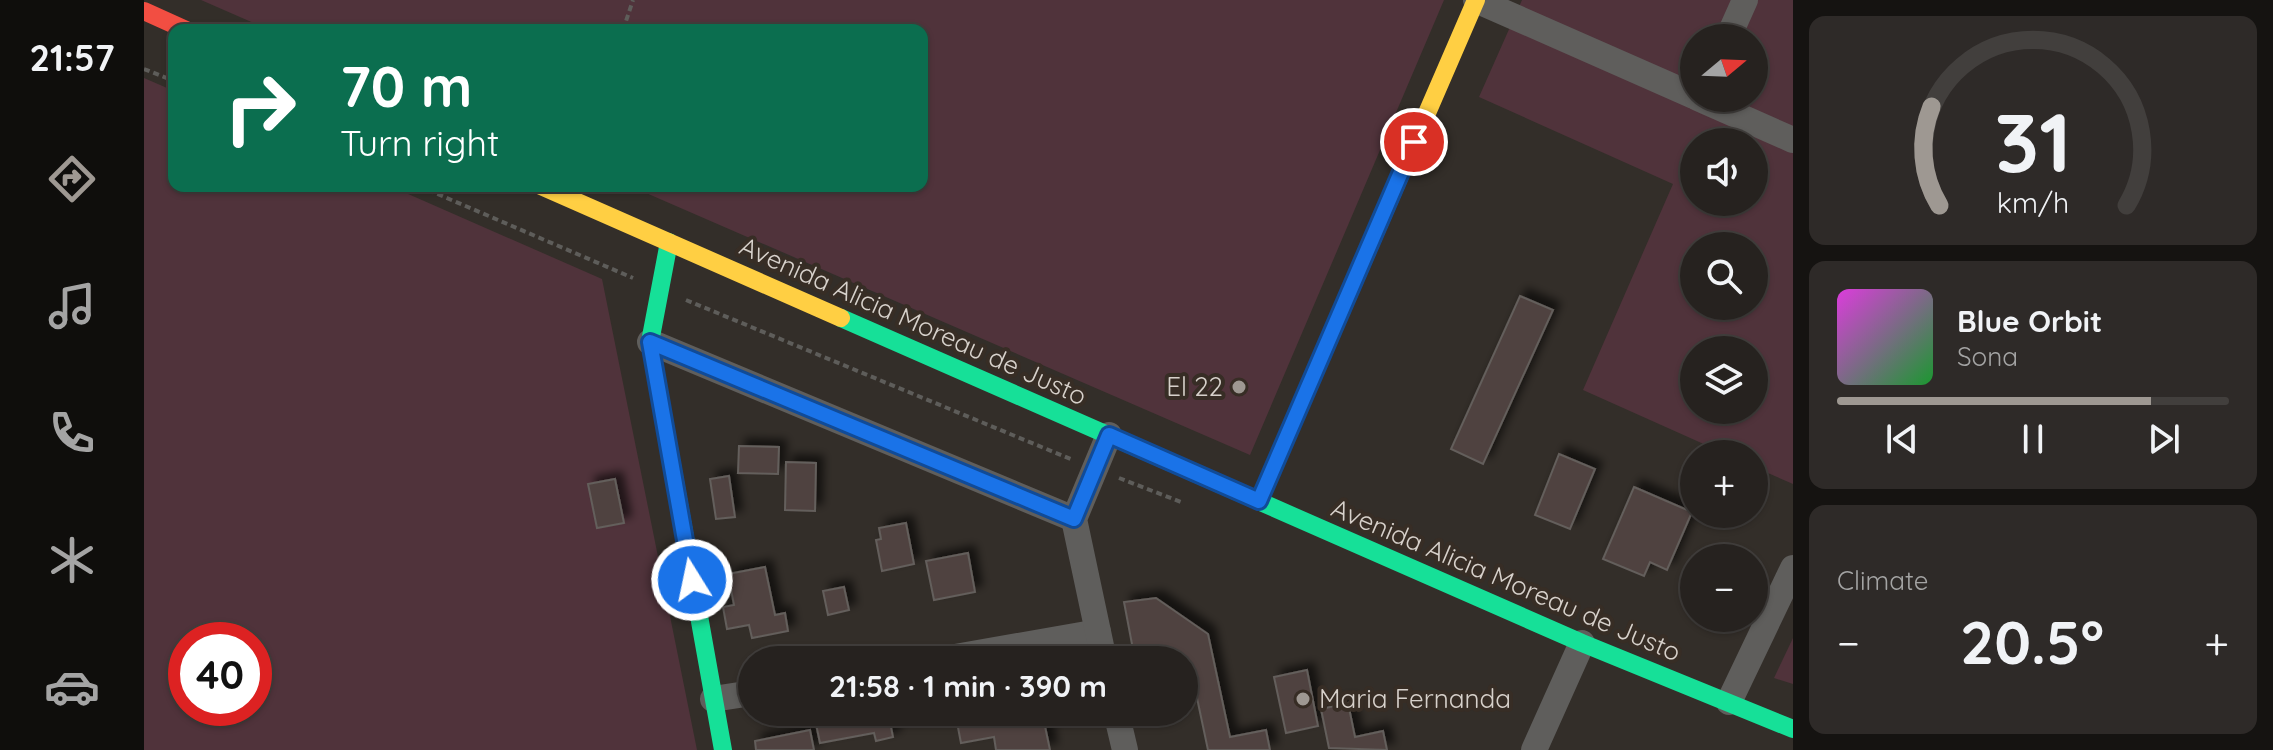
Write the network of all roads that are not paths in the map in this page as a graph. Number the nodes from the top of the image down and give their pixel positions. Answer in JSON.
{"nodes":[{"id":1,"x":1476,"y":0,"type":"edge"},
{"id":2,"x":1745,"y":0,"type":"edge"},
{"id":3,"x":144,"y":11,"type":"edge"},
{"id":4,"x":173,"y":24,"type":"edge"},
{"id":5,"x":1734,"y":24,"type":"edge"},
{"id":6,"x":1680,"y":90,"type":"edge"},
{"id":7,"x":1730,"y":112,"type":"edge"},
{"id":8,"x":1793,"y":140,"type":"edge"},
{"id":9,"x":555,"y":192,"type":"edge"},
{"id":10,"x":669,"y":242,"type":"junction"},
{"id":11,"x":650,"y":342,"type":"junction"},
{"id":12,"x":1109,"y":435,"type":"junction"},
{"id":13,"x":1259,"y":501,"type":"junction"},
{"id":14,"x":1074,"y":519,"type":"junction"},
{"id":15,"x":1793,"y":568,"type":"edge"},
{"id":16,"x":1098,"y":632,"type":"junction"},
{"id":17,"x":1582,"y":643,"type":"junction"},
{"id":18,"x":1018,"y":646,"type":"edge"},
{"id":19,"x":1101,"y":646,"type":"edge"},
{"id":20,"x":738,"y":695,"type":"edge"},
{"id":21,"x":713,"y":699,"type":"junction"},
{"id":22,"x":1729,"y":702,"type":"junction"},
{"id":23,"x":1119,"y":726,"type":"edge"},
{"id":24,"x":1793,"y":729,"type":"edge"},
{"id":25,"x":723,"y":750,"type":"edge"},
{"id":26,"x":1125,"y":750,"type":"edge"},
{"id":27,"x":1534,"y":750,"type":"edge"}],
"edges":[{"from":1,"to":6,"type":"street"},
{"from":1,"to":13,"type":"main road"},
{"from":2,"to":5,"type":"street"},
{"from":3,"to":4,"type":"main road"},
{"from":7,"to":8,"type":"street"},
{"from":9,"to":10,"type":"main road","name":"Avenida Alicia Moreau de Justo"},
{"from":10,"to":11,"type":"main road"},
{"from":10,"to":12,"type":"main road","name":"Avenida Alicia Moreau de Justo"},
{"from":11,"to":14,"type":"street"},
{"from":11,"to":21,"type":"main road"},
{"from":12,"to":13,"type":"main road","name":"Avenida Alicia Moreau de Justo"},
{"from":12,"to":14,"type":"street"},
{"from":13,"to":17,"type":"main road","name":"Avenida Alicia Moreau de Justo"},
{"from":14,"to":16,"type":"street"},
{"from":15,"to":22,"type":"street"},
{"from":16,"to":18,"type":"street"},
{"from":16,"to":19,"type":"street"},
{"from":17,"to":22,"type":"main road","name":"Avenida Alicia Moreau de Justo"},
{"from":17,"to":27,"type":"street"},
{"from":20,"to":21,"type":"street"},
{"from":21,"to":25,"type":"main road"},
{"from":22,"to":24,"type":"main road","name":"Avenida Alicia Moreau de Justo"},
{"from":23,"to":26,"type":"street"}]}
